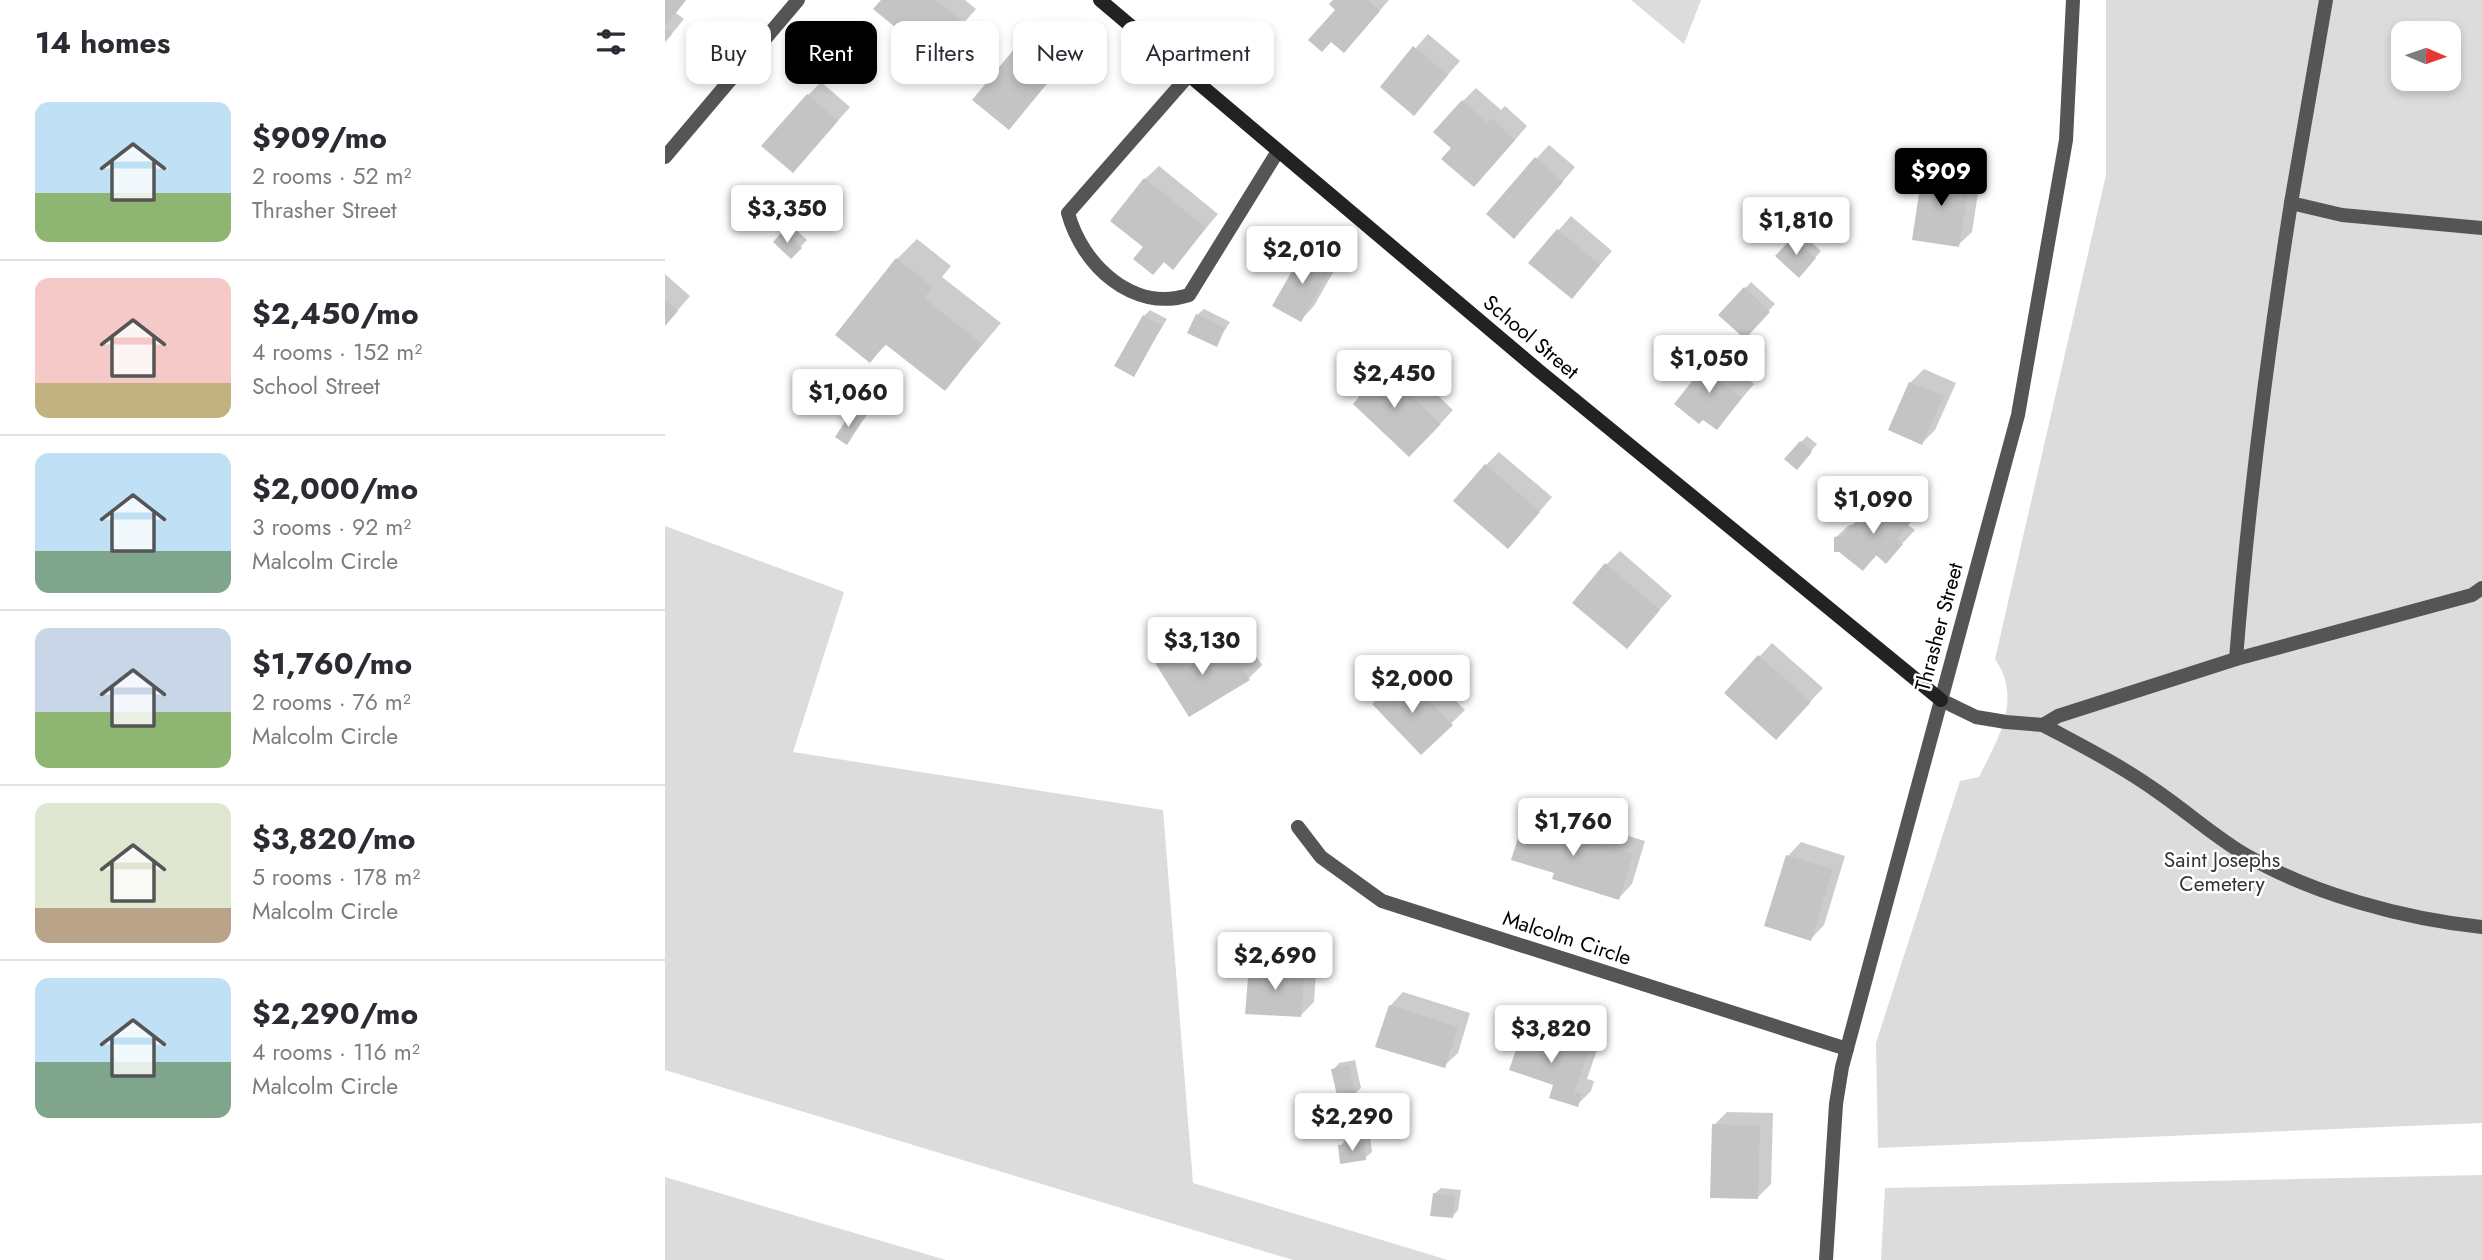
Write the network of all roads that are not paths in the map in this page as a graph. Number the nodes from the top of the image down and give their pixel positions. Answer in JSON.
{"nodes":[{"id":1,"x":798,"y":0,"type":"edge"},
{"id":2,"x":1100,"y":0,"type":"edge"},
{"id":3,"x":2073,"y":0,"type":"edge"},
{"id":4,"x":2326,"y":0,"type":"edge"},
{"id":5,"x":1125,"y":21,"type":"edge"},
{"id":6,"x":1181,"y":84,"type":"edge"},
{"id":7,"x":1200,"y":84,"type":"edge"},
{"id":8,"x":1278,"y":151,"type":"junction"},
{"id":9,"x":665,"y":157,"type":"edge"},
{"id":10,"x":2291,"y":203,"type":"junction"},
{"id":11,"x":2482,"y":228,"type":"edge"},
{"id":12,"x":2482,"y":588,"type":"edge"},
{"id":13,"x":2236,"y":659,"type":"junction"},
{"id":14,"x":1941,"y":700,"type":"junction"},
{"id":15,"x":2043,"y":726,"type":"junction"},
{"id":16,"x":1298,"y":827,"type":"dead end"},
{"id":17,"x":2482,"y":927,"type":"edge"},
{"id":18,"x":1847,"y":1049,"type":"junction"},
{"id":19,"x":1826,"y":1260,"type":"edge"}],
"edges":[{"from":1,"to":9,"type":"street"},
{"from":2,"to":5,"type":"street","name":"School Street"},
{"from":3,"to":14,"type":"street","name":"Thrasher Street"},
{"from":4,"to":10,"type":"street"},
{"from":6,"to":8,"type":"street"},
{"from":7,"to":8,"type":"street","name":"School Street"},
{"from":8,"to":14,"type":"street","name":"School Street"},
{"from":10,"to":11,"type":"street"},
{"from":10,"to":13,"type":"street"},
{"from":12,"to":13,"type":"street"},
{"from":13,"to":15,"type":"street"},
{"from":14,"to":15,"type":"street"},
{"from":14,"to":18,"type":"street","name":"Thrasher Street"},
{"from":15,"to":17,"type":"street"},
{"from":16,"to":18,"type":"street","name":"Malcolm Circle"},
{"from":18,"to":19,"type":"street","name":"Thrasher Street"}]}
